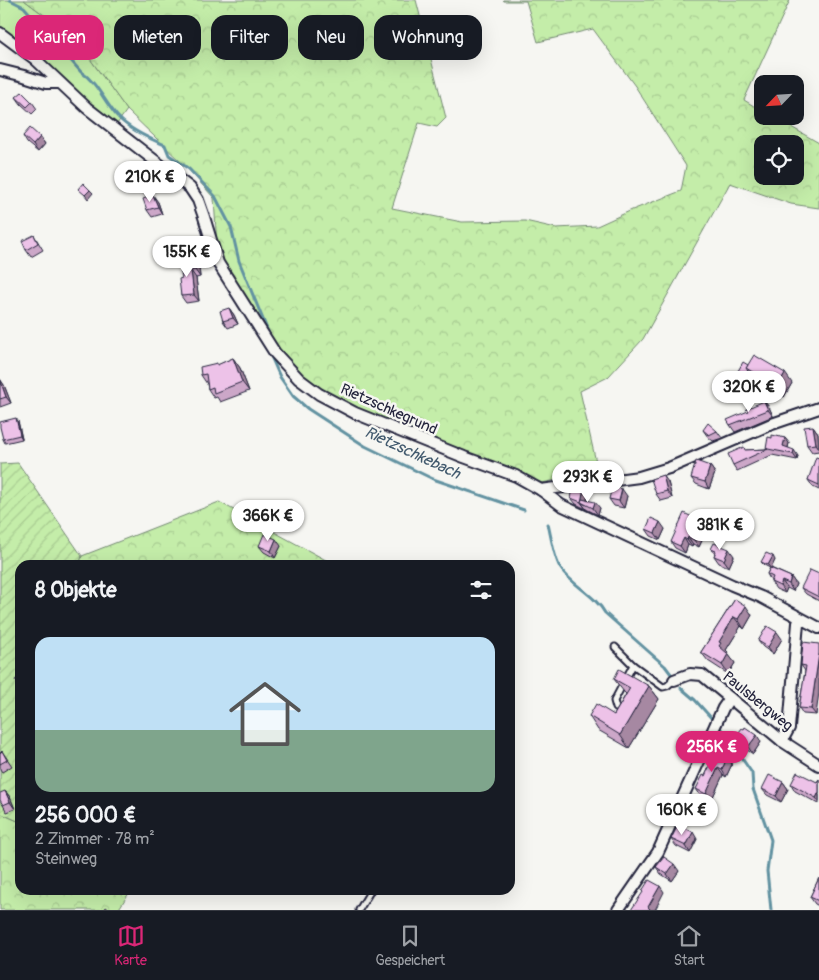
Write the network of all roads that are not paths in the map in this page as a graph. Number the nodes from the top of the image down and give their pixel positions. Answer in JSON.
{"nodes":[{"id":1,"x":0,"y":34,"type":"edge"},
{"id":2,"x":0,"y":70,"type":"edge"},
{"id":3,"x":58,"y":83,"type":"junction"},
{"id":4,"x":819,"y":408,"type":"edge"},
{"id":5,"x":541,"y":490,"type":"junction"},
{"id":6,"x":801,"y":619,"type":"junction"},
{"id":7,"x":819,"y":628,"type":"edge"},
{"id":8,"x":615,"y":647,"type":"dead end"},
{"id":9,"x":633,"y":665,"type":"junction"},
{"id":10,"x":674,"y":680,"type":"joint"},
{"id":11,"x":730,"y":698,"type":"junction"},
{"id":12,"x":616,"y":708,"type":"edge"},
{"id":13,"x":782,"y":740,"type":"junction"},
{"id":14,"x":819,"y":766,"type":"edge"},
{"id":15,"x":369,"y":895,"type":"edge"},
{"id":16,"x":359,"y":910,"type":"edge"},
{"id":17,"x":618,"y":910,"type":"edge"}],
"edges":[{"from":1,"to":3,"type":"street","name":"Rietzschkegrund"},
{"from":2,"to":3,"type":"street"},
{"from":3,"to":5,"type":"street","name":"Rietzschkegrund"},
{"from":4,"to":5,"type":"street"},
{"from":5,"to":6,"type":"street","name":"Rietzschkegrund"},
{"from":6,"to":7,"type":"street","name":"Rietzschkegrund"},
{"from":6,"to":13,"type":"street"},
{"from":8,"to":9,"type":"lane"},
{"from":9,"to":10,"type":"lane"},
{"from":9,"to":12,"type":"lane"},
{"from":10,"to":11,"type":"street","name":"Paulsbergweg"},
{"from":11,"to":13,"type":"street","name":"Paulsbergweg"},
{"from":11,"to":17,"type":"street"},
{"from":13,"to":14,"type":"street","name":"Paulsbergweg"},
{"from":15,"to":16,"type":"lane"}]}
